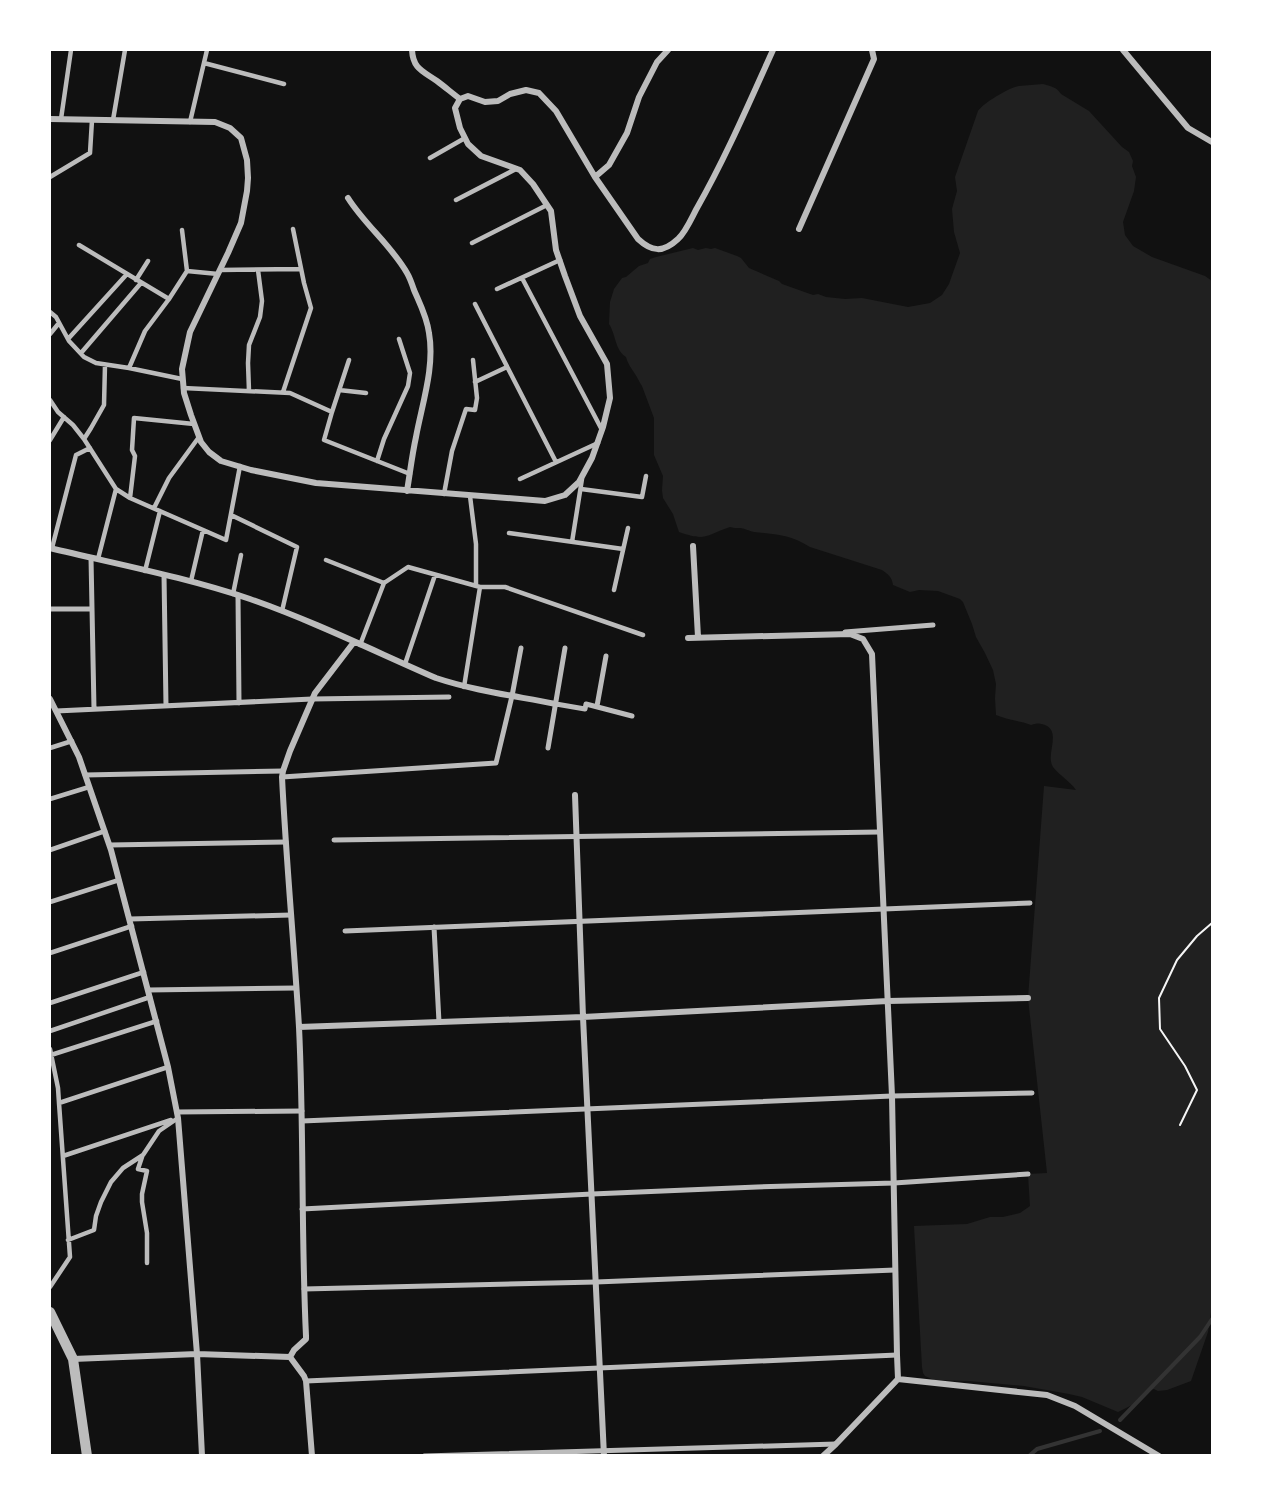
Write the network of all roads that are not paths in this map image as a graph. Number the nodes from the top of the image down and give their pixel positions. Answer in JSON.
{"nodes":[{"id":1,"x":70,"y":50,"type":"edge"},
{"id":2,"x":125,"y":50,"type":"edge"},
{"id":3,"x":207,"y":50,"type":"edge"},
{"id":4,"x":412,"y":50,"type":"edge"},
{"id":5,"x":668,"y":50,"type":"edge"},
{"id":6,"x":773,"y":50,"type":"edge"},
{"id":7,"x":872,"y":50,"type":"edge"},
{"id":8,"x":1123,"y":50,"type":"edge"},
{"id":9,"x":204,"y":63,"type":"junction"},
{"id":10,"x":284,"y":84,"type":"dead end"},
{"id":11,"x":460,"y":99,"type":"junction"},
{"id":12,"x":50,"y":119,"type":"edge"},
{"id":13,"x":61,"y":119,"type":"junction"},
{"id":14,"x":92,"y":120,"type":"junction"},
{"id":15,"x":113,"y":120,"type":"junction"},
{"id":16,"x":190,"y":122,"type":"junction"},
{"id":17,"x":465,"y":138,"type":"junction"},
{"id":18,"x":1212,"y":142,"type":"edge"},
{"id":19,"x":430,"y":158,"type":"dead end"},
{"id":20,"x":516,"y":169,"type":"junction"},
{"id":21,"x":50,"y":177,"type":"edge"},
{"id":22,"x":595,"y":177,"type":"junction"},
{"id":23,"x":348,"y":198,"type":"dead end"},
{"id":24,"x":456,"y":200,"type":"dead end"},
{"id":25,"x":547,"y":206,"type":"junction"},
{"id":26,"x":800,"y":229,"type":"dead end"},
{"id":27,"x":182,"y":230,"type":"dead end"},
{"id":28,"x":293,"y":230,"type":"dead end"},
{"id":29,"x":472,"y":243,"type":"dead end"},
{"id":30,"x":79,"y":245,"type":"dead end"},
{"id":31,"x":560,"y":260,"type":"junction"},
{"id":32,"x":148,"y":261,"type":"dead end"},
{"id":33,"x":301,"y":269,"type":"junction"},
{"id":34,"x":258,"y":270,"type":"junction"},
{"id":35,"x":187,"y":271,"type":"junction"},
{"id":36,"x":219,"y":272,"type":"junction"},
{"id":37,"x":127,"y":274,"type":"junction"},
{"id":38,"x":522,"y":278,"type":"junction"},
{"id":39,"x":139,"y":281,"type":"junction"},
{"id":40,"x":497,"y":289,"type":"dead end"},
{"id":41,"x":169,"y":299,"type":"junction"},
{"id":42,"x":475,"y":304,"type":"dead end"},
{"id":43,"x":50,"y":312,"type":"edge"},
{"id":44,"x":59,"y":323,"type":"junction"},
{"id":45,"x":50,"y":334,"type":"edge"},
{"id":46,"x":68,"y":339,"type":"junction"},
{"id":47,"x":399,"y":339,"type":"dead end"},
{"id":48,"x":81,"y":353,"type":"junction"},
{"id":49,"x":349,"y":360,"type":"dead end"},
{"id":50,"x":473,"y":360,"type":"dead end"},
{"id":51,"x":105,"y":365,"type":"junction"},
{"id":52,"x":507,"y":366,"type":"junction"},
{"id":53,"x":129,"y":368,"type":"junction"},
{"id":54,"x":182,"y":379,"type":"junction"},
{"id":55,"x":475,"y":382,"type":"junction"},
{"id":56,"x":183,"y":388,"type":"junction"},
{"id":57,"x":339,"y":390,"type":"junction"},
{"id":58,"x":249,"y":391,"type":"junction"},
{"id":59,"x":283,"y":392,"type":"junction"},
{"id":60,"x":366,"y":393,"type":"dead end"},
{"id":61,"x":50,"y":403,"type":"edge"},
{"id":62,"x":332,"y":412,"type":"junction"},
{"id":63,"x":64,"y":417,"type":"junction"},
{"id":64,"x":194,"y":424,"type":"junction"},
{"id":65,"x":602,"y":430,"type":"junction"},
{"id":66,"x":199,"y":437,"type":"junction"},
{"id":67,"x":84,"y":439,"type":"junction"},
{"id":68,"x":50,"y":440,"type":"edge"},
{"id":69,"x":598,"y":443,"type":"junction"},
{"id":70,"x":90,"y":448,"type":"junction"},
{"id":71,"x":377,"y":461,"type":"junction"},
{"id":72,"x":556,"y":462,"type":"junction"},
{"id":73,"x":240,"y":466,"type":"junction"},
{"id":74,"x":410,"y":474,"type":"junction"},
{"id":75,"x":583,"y":474,"type":"junction"},
{"id":76,"x":646,"y":476,"type":"dead end"},
{"id":77,"x":520,"y":479,"type":"dead end"},
{"id":78,"x":116,"y":489,"type":"junction"},
{"id":79,"x":581,"y":489,"type":"junction"},
{"id":80,"x":407,"y":491,"type":"junction"},
{"id":81,"x":444,"y":494,"type":"junction"},
{"id":82,"x":470,"y":496,"type":"junction"},
{"id":83,"x":130,"y":498,"type":"junction"},
{"id":84,"x":154,"y":508,"type":"junction"},
{"id":85,"x":160,"y":511,"type":"junction"},
{"id":86,"x":231,"y":515,"type":"junction"},
{"id":87,"x":628,"y":528,"type":"dead end"},
{"id":88,"x":203,"y":530,"type":"junction"},
{"id":89,"x":509,"y":532,"type":"dead end"},
{"id":90,"x":572,"y":542,"type":"junction"},
{"id":91,"x":693,"y":546,"type":"dead end"},
{"id":92,"x":51,"y":548,"type":"edge"},
{"id":93,"x":623,"y":549,"type":"junction"},
{"id":94,"x":242,"y":555,"type":"dead end"},
{"id":95,"x":95,"y":559,"type":"junction"},
{"id":96,"x":326,"y":560,"type":"dead end"},
{"id":97,"x":146,"y":571,"type":"junction"},
{"id":98,"x":164,"y":575,"type":"junction"},
{"id":99,"x":435,"y":575,"type":"junction"},
{"id":100,"x":191,"y":581,"type":"junction"},
{"id":101,"x":384,"y":583,"type":"junction"},
{"id":102,"x":478,"y":586,"type":"junction"},
{"id":103,"x":614,"y":590,"type":"dead end"},
{"id":104,"x":236,"y":595,"type":"junction"},
{"id":105,"x":50,"y":609,"type":"edge"},
{"id":106,"x":93,"y":609,"type":"junction"},
{"id":107,"x":282,"y":611,"type":"junction"},
{"id":108,"x":933,"y":625,"type":"dead end"},
{"id":109,"x":827,"y":633,"type":"junction"},
{"id":110,"x":643,"y":635,"type":"dead end"},
{"id":111,"x":688,"y":638,"type":"dead end"},
{"id":112,"x":698,"y":638,"type":"junction"},
{"id":113,"x":357,"y":643,"type":"junction"},
{"id":114,"x":521,"y":648,"type":"dead end"},
{"id":115,"x":566,"y":648,"type":"dead end"},
{"id":116,"x":606,"y":656,"type":"dead end"},
{"id":117,"x":405,"y":664,"type":"junction"},
{"id":118,"x":464,"y":687,"type":"junction"},
{"id":119,"x":512,"y":696,"type":"junction"},
{"id":120,"x":449,"y":697,"type":"dead end"},
{"id":121,"x":50,"y":699,"type":"edge"},
{"id":122,"x":312,"y":699,"type":"junction"},
{"id":123,"x":238,"y":703,"type":"junction"},
{"id":124,"x":556,"y":704,"type":"junction"},
{"id":125,"x":166,"y":706,"type":"junction"},
{"id":126,"x":597,"y":706,"type":"junction"},
{"id":127,"x":94,"y":709,"type":"junction"},
{"id":128,"x":56,"y":711,"type":"junction"},
{"id":129,"x":633,"y":716,"type":"dead end"},
{"id":130,"x":72,"y":741,"type":"junction"},
{"id":131,"x":50,"y":748,"type":"edge"},
{"id":132,"x":548,"y":748,"type":"dead end"},
{"id":133,"x":282,"y":774,"type":"junction"},
{"id":134,"x":86,"y":775,"type":"junction"},
{"id":135,"x":89,"y":786,"type":"junction"},
{"id":136,"x":575,"y":795,"type":"dead end"},
{"id":137,"x":50,"y":799,"type":"edge"},
{"id":138,"x":105,"y":831,"type":"junction"},
{"id":139,"x":880,"y":832,"type":"junction"},
{"id":140,"x":577,"y":837,"type":"junction"},
{"id":141,"x":334,"y":840,"type":"dead end"},
{"id":142,"x":286,"y":842,"type":"junction"},
{"id":143,"x":110,"y":845,"type":"junction"},
{"id":144,"x":50,"y":850,"type":"edge"},
{"id":145,"x":119,"y":879,"type":"junction"},
{"id":146,"x":50,"y":902,"type":"edge"},
{"id":147,"x":1030,"y":903,"type":"dead end"},
{"id":148,"x":884,"y":909,"type":"junction"},
{"id":149,"x":291,"y":915,"type":"junction"},
{"id":150,"x":130,"y":918,"type":"junction"},
{"id":151,"x":580,"y":922,"type":"junction"},
{"id":152,"x":132,"y":926,"type":"junction"},
{"id":153,"x":434,"y":927,"type":"junction"},
{"id":154,"x":345,"y":931,"type":"dead end"},
{"id":155,"x":50,"y":953,"type":"edge"},
{"id":156,"x":144,"y":972,"type":"junction"},
{"id":157,"x":296,"y":988,"type":"junction"},
{"id":158,"x":149,"y":994,"type":"junction"},
{"id":159,"x":1028,"y":998,"type":"dead end"},
{"id":160,"x":888,"y":1001,"type":"junction"},
{"id":161,"x":50,"y":1003,"type":"edge"},
{"id":162,"x":583,"y":1017,"type":"junction"},
{"id":163,"x":157,"y":1021,"type":"junction"},
{"id":164,"x":439,"y":1022,"type":"junction"},
{"id":165,"x":299,"y":1027,"type":"junction"},
{"id":166,"x":50,"y":1031,"type":"edge"},
{"id":167,"x":50,"y":1049,"type":"edge"},
{"id":168,"x":51,"y":1056,"type":"junction"},
{"id":169,"x":168,"y":1067,"type":"junction"},
{"id":170,"x":1032,"y":1093,"type":"dead end"},
{"id":171,"x":892,"y":1096,"type":"junction"},
{"id":172,"x":59,"y":1104,"type":"junction"},
{"id":173,"x":588,"y":1109,"type":"junction"},
{"id":174,"x":302,"y":1111,"type":"junction"},
{"id":175,"x":177,"y":1115,"type":"junction"},
{"id":176,"x":302,"y":1121,"type":"junction"},
{"id":177,"x":143,"y":1155,"type":"junction"},
{"id":178,"x":63,"y":1156,"type":"junction"},
{"id":179,"x":1028,"y":1174,"type":"dead end"},
{"id":180,"x":894,"y":1184,"type":"junction"},
{"id":181,"x":592,"y":1194,"type":"junction"},
{"id":182,"x":302,"y":1209,"type":"junction"},
{"id":183,"x":69,"y":1240,"type":"junction"},
{"id":184,"x":147,"y":1263,"type":"dead end"},
{"id":185,"x":895,"y":1270,"type":"junction"},
{"id":186,"x":596,"y":1282,"type":"junction"},
{"id":187,"x":50,"y":1287,"type":"edge"},
{"id":188,"x":304,"y":1289,"type":"junction"},
{"id":189,"x":50,"y":1312,"type":"edge"},
{"id":190,"x":198,"y":1354,"type":"junction"},
{"id":191,"x":897,"y":1355,"type":"junction"},
{"id":192,"x":290,"y":1357,"type":"junction"},
{"id":193,"x":73,"y":1359,"type":"junction"},
{"id":194,"x":599,"y":1368,"type":"junction"},
{"id":195,"x":898,"y":1379,"type":"junction"},
{"id":196,"x":306,"y":1381,"type":"junction"},
{"id":197,"x":836,"y":1444,"type":"junction"},
{"id":198,"x":604,"y":1453,"type":"edge"},
{"id":199,"x":87,"y":1455,"type":"edge"},
{"id":200,"x":202,"y":1455,"type":"edge"},
{"id":201,"x":312,"y":1455,"type":"edge"},
{"id":202,"x":424,"y":1455,"type":"edge"},
{"id":203,"x":823,"y":1455,"type":"edge"},
{"id":204,"x":1159,"y":1455,"type":"edge"}],
"edges":[{"from":1,"to":13,"type":"lane"},
{"from":2,"to":15,"type":"lane"},
{"from":3,"to":9,"type":"lane"},
{"from":4,"to":11,"type":"street"},
{"from":5,"to":22,"type":"street"},
{"from":6,"to":22,"type":"street"},
{"from":7,"to":26,"type":"street"},
{"from":8,"to":18,"type":"street"},
{"from":9,"to":10,"type":"lane"},
{"from":9,"to":16,"type":"lane"},
{"from":11,"to":17,"type":"street"},
{"from":11,"to":22,"type":"street"},
{"from":12,"to":13,"type":"street"},
{"from":13,"to":14,"type":"street"},
{"from":14,"to":15,"type":"street"},
{"from":14,"to":21,"type":"lane"},
{"from":15,"to":16,"type":"street"},
{"from":16,"to":36,"type":"street"},
{"from":17,"to":19,"type":"lane"},
{"from":17,"to":20,"type":"street"},
{"from":20,"to":24,"type":"lane"},
{"from":20,"to":25,"type":"street"},
{"from":23,"to":74,"type":"street"},
{"from":25,"to":29,"type":"lane"},
{"from":25,"to":31,"type":"street"},
{"from":27,"to":35,"type":"lane"},
{"from":28,"to":33,"type":"lane"},
{"from":30,"to":37,"type":"lane"},
{"from":31,"to":38,"type":"lane"},
{"from":31,"to":65,"type":"street"},
{"from":32,"to":39,"type":"lane"},
{"from":33,"to":34,"type":"lane"},
{"from":33,"to":59,"type":"lane"},
{"from":34,"to":36,"type":"lane"},
{"from":34,"to":58,"type":"lane"},
{"from":35,"to":36,"type":"lane"},
{"from":35,"to":41,"type":"lane"},
{"from":36,"to":54,"type":"street"},
{"from":37,"to":39,"type":"lane"},
{"from":37,"to":46,"type":"lane"},
{"from":38,"to":40,"type":"lane"},
{"from":38,"to":65,"type":"lane"},
{"from":39,"to":41,"type":"lane"},
{"from":39,"to":48,"type":"lane"},
{"from":41,"to":53,"type":"lane"},
{"from":42,"to":52,"type":"lane"},
{"from":43,"to":44,"type":"lane"},
{"from":44,"to":45,"type":"lane"},
{"from":44,"to":46,"type":"lane"},
{"from":46,"to":48,"type":"lane"},
{"from":47,"to":71,"type":"lane"},
{"from":48,"to":51,"type":"lane"},
{"from":49,"to":57,"type":"lane"},
{"from":50,"to":55,"type":"lane"},
{"from":51,"to":53,"type":"lane"},
{"from":51,"to":67,"type":"lane"},
{"from":52,"to":55,"type":"lane"},
{"from":52,"to":72,"type":"lane"},
{"from":53,"to":54,"type":"lane"},
{"from":54,"to":56,"type":"street"},
{"from":55,"to":81,"type":"lane"},
{"from":56,"to":58,"type":"lane"},
{"from":56,"to":64,"type":"street"},
{"from":57,"to":60,"type":"lane"},
{"from":57,"to":62,"type":"lane"},
{"from":58,"to":59,"type":"lane"},
{"from":59,"to":62,"type":"lane"},
{"from":61,"to":63,"type":"lane"},
{"from":62,"to":71,"type":"lane"},
{"from":63,"to":67,"type":"lane"},
{"from":63,"to":68,"type":"lane"},
{"from":64,"to":66,"type":"street"},
{"from":64,"to":83,"type":"lane"},
{"from":65,"to":69,"type":"street"},
{"from":66,"to":73,"type":"street"},
{"from":66,"to":84,"type":"lane"},
{"from":67,"to":70,"type":"lane"},
{"from":69,"to":72,"type":"lane"},
{"from":69,"to":75,"type":"street"},
{"from":70,"to":78,"type":"lane"},
{"from":70,"to":92,"type":"lane"},
{"from":71,"to":74,"type":"lane"},
{"from":72,"to":77,"type":"lane"},
{"from":73,"to":80,"type":"street"},
{"from":73,"to":86,"type":"lane"},
{"from":74,"to":80,"type":"street"},
{"from":75,"to":79,"type":"lane"},
{"from":75,"to":82,"type":"street"},
{"from":76,"to":79,"type":"lane"},
{"from":78,"to":83,"type":"lane"},
{"from":78,"to":95,"type":"lane"},
{"from":79,"to":90,"type":"lane"},
{"from":80,"to":81,"type":"street"},
{"from":81,"to":82,"type":"street"},
{"from":82,"to":102,"type":"lane"},
{"from":83,"to":84,"type":"lane"},
{"from":84,"to":85,"type":"lane"},
{"from":85,"to":88,"type":"lane"},
{"from":85,"to":97,"type":"lane"},
{"from":86,"to":88,"type":"lane"},
{"from":86,"to":107,"type":"lane"},
{"from":87,"to":93,"type":"lane"},
{"from":88,"to":100,"type":"lane"},
{"from":89,"to":90,"type":"lane"},
{"from":90,"to":93,"type":"lane"},
{"from":91,"to":112,"type":"street"},
{"from":92,"to":95,"type":"street"},
{"from":93,"to":103,"type":"lane"},
{"from":94,"to":104,"type":"lane"},
{"from":95,"to":97,"type":"street"},
{"from":95,"to":106,"type":"street"},
{"from":96,"to":101,"type":"lane"},
{"from":97,"to":98,"type":"street"},
{"from":98,"to":100,"type":"street"},
{"from":98,"to":125,"type":"street"},
{"from":99,"to":101,"type":"lane"},
{"from":99,"to":102,"type":"lane"},
{"from":99,"to":117,"type":"lane"},
{"from":100,"to":104,"type":"street"},
{"from":101,"to":113,"type":"lane"},
{"from":102,"to":110,"type":"lane"},
{"from":102,"to":118,"type":"lane"},
{"from":104,"to":107,"type":"street"},
{"from":104,"to":123,"type":"street"},
{"from":105,"to":106,"type":"street"},
{"from":106,"to":127,"type":"street"},
{"from":107,"to":113,"type":"street"},
{"from":108,"to":109,"type":"street"},
{"from":109,"to":112,"type":"street"},
{"from":109,"to":139,"type":"street"},
{"from":111,"to":112,"type":"street"},
{"from":113,"to":117,"type":"street"},
{"from":113,"to":122,"type":"street"},
{"from":114,"to":119,"type":"street"},
{"from":115,"to":124,"type":"street"},
{"from":116,"to":126,"type":"street"},
{"from":117,"to":118,"type":"street"},
{"from":118,"to":119,"type":"street"},
{"from":119,"to":124,"type":"street"},
{"from":119,"to":133,"type":"street"},
{"from":120,"to":122,"type":"street"},
{"from":121,"to":128,"type":"street"},
{"from":122,"to":123,"type":"street"},
{"from":122,"to":133,"type":"street"},
{"from":123,"to":125,"type":"street"},
{"from":124,"to":126,"type":"street"},
{"from":124,"to":132,"type":"street"},
{"from":125,"to":127,"type":"street"},
{"from":126,"to":129,"type":"street"},
{"from":127,"to":128,"type":"street"},
{"from":128,"to":130,"type":"street"},
{"from":130,"to":131,"type":"lane"},
{"from":130,"to":134,"type":"street"},
{"from":133,"to":134,"type":"street"},
{"from":133,"to":142,"type":"street"},
{"from":134,"to":135,"type":"street"},
{"from":135,"to":137,"type":"lane"},
{"from":135,"to":138,"type":"street"},
{"from":136,"to":140,"type":"street"},
{"from":138,"to":143,"type":"street"},
{"from":138,"to":144,"type":"lane"},
{"from":139,"to":140,"type":"street"},
{"from":139,"to":148,"type":"street"},
{"from":140,"to":141,"type":"street"},
{"from":140,"to":151,"type":"street"},
{"from":142,"to":143,"type":"street"},
{"from":142,"to":149,"type":"street"},
{"from":143,"to":145,"type":"street"},
{"from":145,"to":146,"type":"lane"},
{"from":145,"to":150,"type":"street"},
{"from":147,"to":148,"type":"street"},
{"from":148,"to":151,"type":"street"},
{"from":148,"to":160,"type":"street"},
{"from":149,"to":150,"type":"street"},
{"from":149,"to":157,"type":"street"},
{"from":150,"to":152,"type":"street"},
{"from":151,"to":153,"type":"street"},
{"from":151,"to":162,"type":"street"},
{"from":152,"to":155,"type":"lane"},
{"from":152,"to":156,"type":"street"},
{"from":153,"to":154,"type":"street"},
{"from":153,"to":164,"type":"street"},
{"from":156,"to":158,"type":"street"},
{"from":156,"to":161,"type":"lane"},
{"from":157,"to":158,"type":"street"},
{"from":157,"to":165,"type":"street"},
{"from":158,"to":163,"type":"street"},
{"from":158,"to":166,"type":"lane"},
{"from":159,"to":160,"type":"street"},
{"from":160,"to":162,"type":"street"},
{"from":160,"to":171,"type":"street"},
{"from":162,"to":164,"type":"street"},
{"from":162,"to":173,"type":"street"},
{"from":163,"to":168,"type":"lane"},
{"from":163,"to":169,"type":"street"},
{"from":164,"to":165,"type":"street"},
{"from":165,"to":174,"type":"street"},
{"from":167,"to":168,"type":"lane"},
{"from":168,"to":172,"type":"lane"},
{"from":169,"to":172,"type":"lane"},
{"from":169,"to":175,"type":"street"},
{"from":170,"to":171,"type":"street"},
{"from":171,"to":173,"type":"street"},
{"from":171,"to":180,"type":"street"},
{"from":172,"to":178,"type":"lane"},
{"from":173,"to":176,"type":"street"},
{"from":173,"to":181,"type":"street"},
{"from":174,"to":175,"type":"street"},
{"from":174,"to":176,"type":"street"},
{"from":175,"to":177,"type":"lane"},
{"from":175,"to":178,"type":"lane"},
{"from":175,"to":190,"type":"street"},
{"from":176,"to":182,"type":"street"},
{"from":177,"to":183,"type":"lane"},
{"from":177,"to":184,"type":"lane"},
{"from":178,"to":183,"type":"lane"},
{"from":179,"to":180,"type":"street"},
{"from":180,"to":181,"type":"street"},
{"from":180,"to":185,"type":"street"},
{"from":181,"to":182,"type":"street"},
{"from":181,"to":186,"type":"street"},
{"from":182,"to":188,"type":"street"},
{"from":183,"to":187,"type":"lane"},
{"from":185,"to":186,"type":"street"},
{"from":185,"to":191,"type":"street"},
{"from":186,"to":188,"type":"street"},
{"from":186,"to":194,"type":"street"},
{"from":188,"to":192,"type":"street"},
{"from":189,"to":193,"type":"street"},
{"from":190,"to":192,"type":"street"},
{"from":190,"to":193,"type":"street"},
{"from":190,"to":200,"type":"street"},
{"from":191,"to":194,"type":"street"},
{"from":191,"to":195,"type":"street"},
{"from":192,"to":196,"type":"street"},
{"from":193,"to":199,"type":"street"},
{"from":194,"to":196,"type":"street"},
{"from":194,"to":198,"type":"street"},
{"from":195,"to":197,"type":"street"},
{"from":195,"to":204,"type":"street"},
{"from":196,"to":201,"type":"street"},
{"from":197,"to":198,"type":"street"},
{"from":197,"to":203,"type":"street"},
{"from":198,"to":202,"type":"street"}]}
